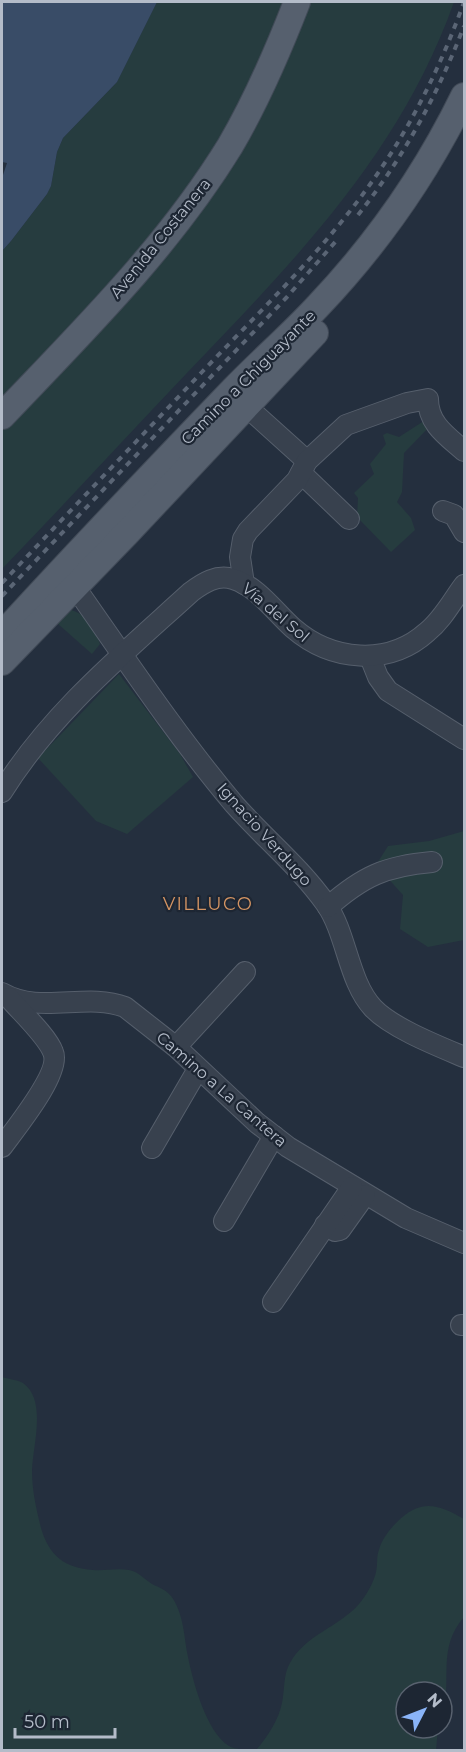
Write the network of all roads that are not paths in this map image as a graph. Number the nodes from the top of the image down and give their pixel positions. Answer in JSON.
{"nodes":[{"id":1,"x":297,"y":2,"type":"edge"},
{"id":2,"x":465,"y":96,"type":"edge"},
{"id":3,"x":465,"y":130,"type":"edge"},
{"id":4,"x":246,"y":406,"type":"junction"},
{"id":5,"x":2,"y":417,"type":"edge"},
{"id":6,"x":465,"y":451,"type":"edge"},
{"id":7,"x":304,"y":467,"type":"junction"},
{"id":8,"x":443,"y":511,"type":"dead end"},
{"id":9,"x":349,"y":519,"type":"dead end"},
{"id":10,"x":465,"y":532,"type":"edge"},
{"id":11,"x":74,"y":557,"type":"junction"},
{"id":12,"x":244,"y":584,"type":"junction"},
{"id":13,"x":465,"y":585,"type":"edge"},
{"id":14,"x":42,"y":591,"type":"junction"},
{"id":15,"x":81,"y":595,"type":"junction"},
{"id":16,"x":2,"y":634,"type":"edge"},
{"id":17,"x":121,"y":655,"type":"junction"},
{"id":18,"x":370,"y":657,"type":"junction"},
{"id":19,"x":2,"y":662,"type":"edge"},
{"id":20,"x":465,"y":739,"type":"edge"},
{"id":21,"x":2,"y":792,"type":"edge"},
{"id":22,"x":432,"y":862,"type":"dead end"},
{"id":23,"x":328,"y":907,"type":"junction"},
{"id":24,"x":245,"y":972,"type":"dead end"},
{"id":25,"x":5,"y":996,"type":"edge"},
{"id":26,"x":176,"y":1047,"type":"junction"},
{"id":27,"x":463,"y":1054,"type":"edge"},
{"id":28,"x":198,"y":1069,"type":"junction"},
{"id":29,"x":274,"y":1136,"type":"junction"},
{"id":30,"x":2,"y":1147,"type":"edge"},
{"id":31,"x":152,"y":1148,"type":"dead end"},
{"id":32,"x":359,"y":1191,"type":"junction"},
{"id":33,"x":224,"y":1221,"type":"dead end"},
{"id":34,"x":465,"y":1243,"type":"edge"},
{"id":35,"x":273,"y":1302,"type":"dead end"}],
"edges":[{"from":1,"to":5,"type":"main road","name":"Avenida Costanera"},
{"from":2,"to":11,"type":"main road","name":"Camino a Chiguayante"},
{"from":3,"to":4,"type":"main road","name":"Camino a Chiguayante"},
{"from":4,"to":7,"type":"street"},
{"from":4,"to":15,"type":"main road","name":"Camino a Chiguayante"},
{"from":6,"to":7,"type":"street"},
{"from":7,"to":9,"type":"street"},
{"from":7,"to":12,"type":"street"},
{"from":8,"to":10,"type":"street"},
{"from":11,"to":14,"type":"main road","name":"Camino a Chiguayante"},
{"from":11,"to":15,"type":"main road"},
{"from":12,"to":17,"type":"street","name":"Vía del Sol"},
{"from":12,"to":18,"type":"street","name":"Vía del Sol"},
{"from":13,"to":18,"type":"street","name":"Vía del Sol"},
{"from":14,"to":15,"type":"main road"},
{"from":14,"to":16,"type":"main road","name":"Camino a Chiguayante"},
{"from":15,"to":17,"type":"street","name":"Ignacio Verdugo"},
{"from":15,"to":19,"type":"main road","name":"Camino a Chiguayante"},
{"from":17,"to":21,"type":"street","name":"Vía del Sol"},
{"from":17,"to":23,"type":"street","name":"Ignacio Verdugo"},
{"from":18,"to":20,"type":"street"},
{"from":22,"to":23,"type":"street"},
{"from":23,"to":27,"type":"street","name":"Ignacio Verdugo"},
{"from":24,"to":26,"type":"street"},
{"from":25,"to":26,"type":"street","name":"Camino a La Cantera"},
{"from":25,"to":30,"type":"street"},
{"from":26,"to":28,"type":"street","name":"Camino a La Cantera"},
{"from":28,"to":29,"type":"street","name":"Camino a La Cantera"},
{"from":28,"to":31,"type":"street"},
{"from":29,"to":32,"type":"street","name":"Camino a La Cantera"},
{"from":29,"to":33,"type":"street"},
{"from":32,"to":34,"type":"street","name":"Camino a La Cantera"},
{"from":32,"to":35,"type":"street"}]}
